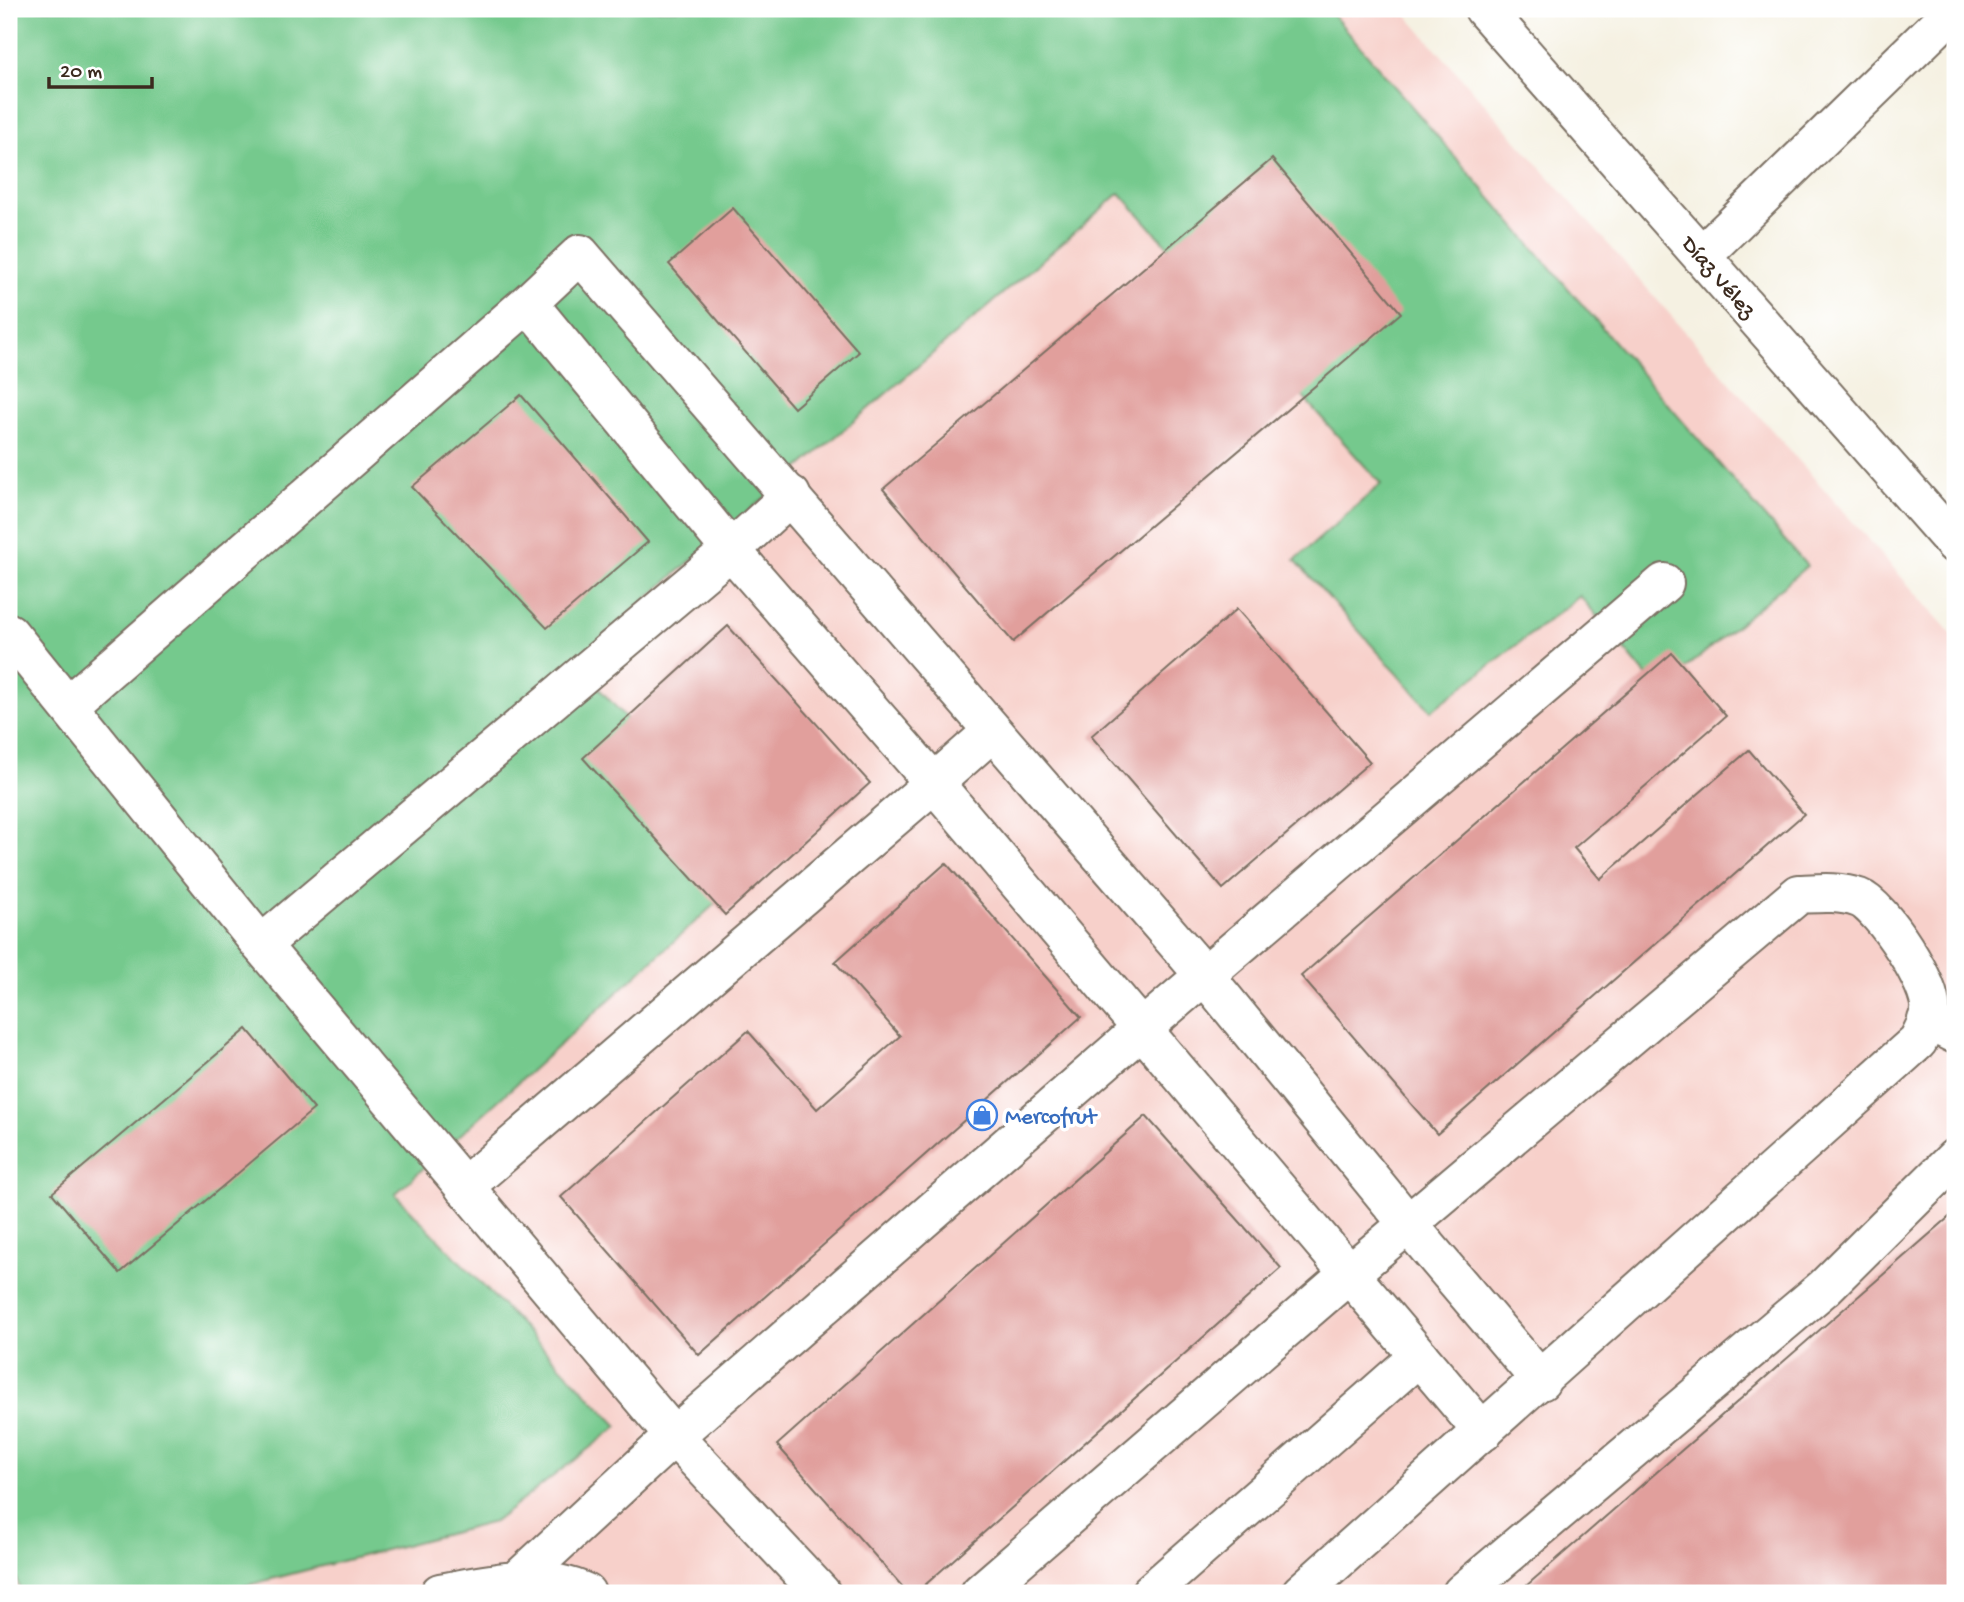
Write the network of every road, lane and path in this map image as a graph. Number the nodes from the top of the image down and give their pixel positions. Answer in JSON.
{"nodes":[{"id":1,"x":1484,"y":9,"type":"edge"},
{"id":2,"x":1955,"y":9,"type":"edge"},
{"id":3,"x":1702,"y":255,"type":"junction"},
{"id":4,"x":528,"y":303,"type":"junction"},
{"id":5,"x":791,"y":495,"type":"junction"},
{"id":6,"x":1955,"y":544,"type":"edge"},
{"id":7,"x":731,"y":550,"type":"junction"},
{"id":8,"x":1664,"y":583,"type":"dead end"},
{"id":9,"x":9,"y":633,"type":"edge"},
{"id":10,"x":68,"y":705,"type":"junction"},
{"id":11,"x":993,"y":731,"type":"junction"},
{"id":12,"x":934,"y":783,"type":"junction"},
{"id":13,"x":261,"y":945,"type":"junction"},
{"id":14,"x":1206,"y":976,"type":"junction"},
{"id":15,"x":1144,"y":1027,"type":"junction"},
{"id":16,"x":1941,"y":1027,"type":"edge"},
{"id":17,"x":1955,"y":1158,"type":"edge"},
{"id":18,"x":464,"y":1187,"type":"junction"},
{"id":19,"x":1408,"y":1224,"type":"junction"},
{"id":20,"x":1350,"y":1273,"type":"junction"},
{"id":21,"x":1419,"y":1356,"type":"junction"},
{"id":22,"x":1541,"y":1381,"type":"junction"},
{"id":23,"x":1483,"y":1432,"type":"junction"},
{"id":24,"x":674,"y":1436,"type":"junction"},
{"id":25,"x":519,"y":1579,"type":"junction"},
{"id":26,"x":440,"y":1593,"type":"edge"},
{"id":27,"x":586,"y":1593,"type":"edge"},
{"id":28,"x":821,"y":1593,"type":"edge"},
{"id":29,"x":980,"y":1593,"type":"edge"},
{"id":30,"x":1150,"y":1593,"type":"edge"},
{"id":31,"x":1301,"y":1593,"type":"edge"},
{"id":32,"x":1462,"y":1593,"type":"edge"}],
"edges":[{"from":1,"to":3,"type":"street","name":"Díaz Vélez"},
{"from":2,"to":3,"type":"street"},
{"from":3,"to":6,"type":"street","name":"Díaz Vélez"},
{"from":4,"to":5,"type":"street"},
{"from":4,"to":7,"type":"street"},
{"from":4,"to":10,"type":"street"},
{"from":5,"to":7,"type":"street"},
{"from":5,"to":11,"type":"street"},
{"from":7,"to":12,"type":"street"},
{"from":7,"to":13,"type":"street"},
{"from":8,"to":14,"type":"street"},
{"from":9,"to":10,"type":"street"},
{"from":10,"to":13,"type":"street"},
{"from":11,"to":12,"type":"street"},
{"from":11,"to":14,"type":"street"},
{"from":12,"to":15,"type":"street"},
{"from":12,"to":18,"type":"street"},
{"from":13,"to":18,"type":"street"},
{"from":14,"to":15,"type":"street"},
{"from":14,"to":19,"type":"street"},
{"from":15,"to":20,"type":"street"},
{"from":15,"to":24,"type":"street"},
{"from":16,"to":19,"type":"street"},
{"from":16,"to":22,"type":"street"},
{"from":17,"to":32,"type":"street"},
{"from":18,"to":24,"type":"street"},
{"from":19,"to":20,"type":"street"},
{"from":19,"to":22,"type":"street"},
{"from":20,"to":21,"type":"street"},
{"from":20,"to":29,"type":"street"},
{"from":21,"to":23,"type":"street"},
{"from":21,"to":30,"type":"street"},
{"from":22,"to":23,"type":"street"},
{"from":23,"to":31,"type":"street"},
{"from":24,"to":25,"type":"street"},
{"from":24,"to":28,"type":"street"},
{"from":25,"to":26,"type":"street"},
{"from":25,"to":27,"type":"street"}]}
